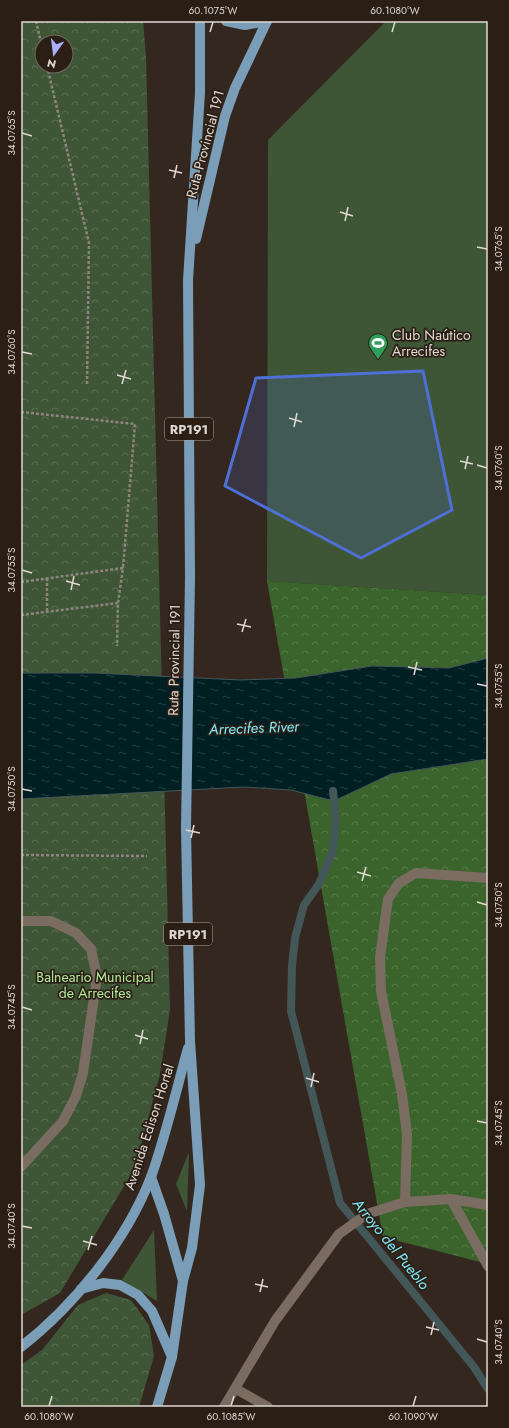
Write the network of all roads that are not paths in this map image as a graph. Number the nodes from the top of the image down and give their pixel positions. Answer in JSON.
{"nodes":[{"id":1,"x":200,"y":21,"type":"edge"},
{"id":2,"x":226,"y":21,"type":"edge"},
{"id":3,"x":267,"y":21,"type":"edge"},
{"id":4,"x":188,"y":280,"type":"junction"},
{"id":5,"x":488,"y":878,"type":"edge"},
{"id":6,"x":21,"y":921,"type":"edge"},
{"id":7,"x":190,"y":1041,"type":"junction"},
{"id":8,"x":21,"y":1167,"type":"edge"},
{"id":9,"x":150,"y":1177,"type":"junction"},
{"id":10,"x":450,"y":1199,"type":"junction"},
{"id":11,"x":405,"y":1202,"type":"junction"},
{"id":12,"x":488,"y":1204,"type":"edge"},
{"id":13,"x":488,"y":1266,"type":"edge"},
{"id":14,"x":182,"y":1281,"type":"junction"},
{"id":15,"x":81,"y":1289,"type":"junction"},
{"id":16,"x":21,"y":1347,"type":"edge"},
{"id":17,"x":172,"y":1357,"type":"junction"},
{"id":18,"x":236,"y":1389,"type":"junction"},
{"id":19,"x":157,"y":1407,"type":"edge"},
{"id":20,"x":224,"y":1407,"type":"edge"},
{"id":21,"x":268,"y":1407,"type":"edge"}],
"edges":[{"from":1,"to":4,"type":"main road","name":"Ruta Provincial 191","number":"RP191"},
{"from":2,"to":3,"type":"main road","number":"RP191"},
{"from":3,"to":4,"type":"main road","name":"Ruta Provincial 191","number":"RP191"},
{"from":4,"to":7,"type":"main road","name":"Ruta Provincial 191","number":"RP191"},
{"from":5,"to":11,"type":"street"},
{"from":6,"to":8,"type":"street"},
{"from":7,"to":9,"type":"main road","name":"Avenida Edison Hortal","number":"RP191"},
{"from":7,"to":14,"type":"main road"},
{"from":9,"to":14,"type":"main road"},
{"from":9,"to":15,"type":"main road","name":"Avenida Edison Hortal","number":"RP191"},
{"from":10,"to":11,"type":"street"},
{"from":10,"to":12,"type":"street"},
{"from":10,"to":13,"type":"street"},
{"from":11,"to":18,"type":"street"},
{"from":14,"to":17,"type":"main road"},
{"from":15,"to":16,"type":"main road","name":"Avenida Edison Hortal","number":"RP191"},
{"from":15,"to":17,"type":"main road"},
{"from":17,"to":19,"type":"main road"},
{"from":18,"to":20,"type":"street"},
{"from":18,"to":21,"type":"street"}]}
